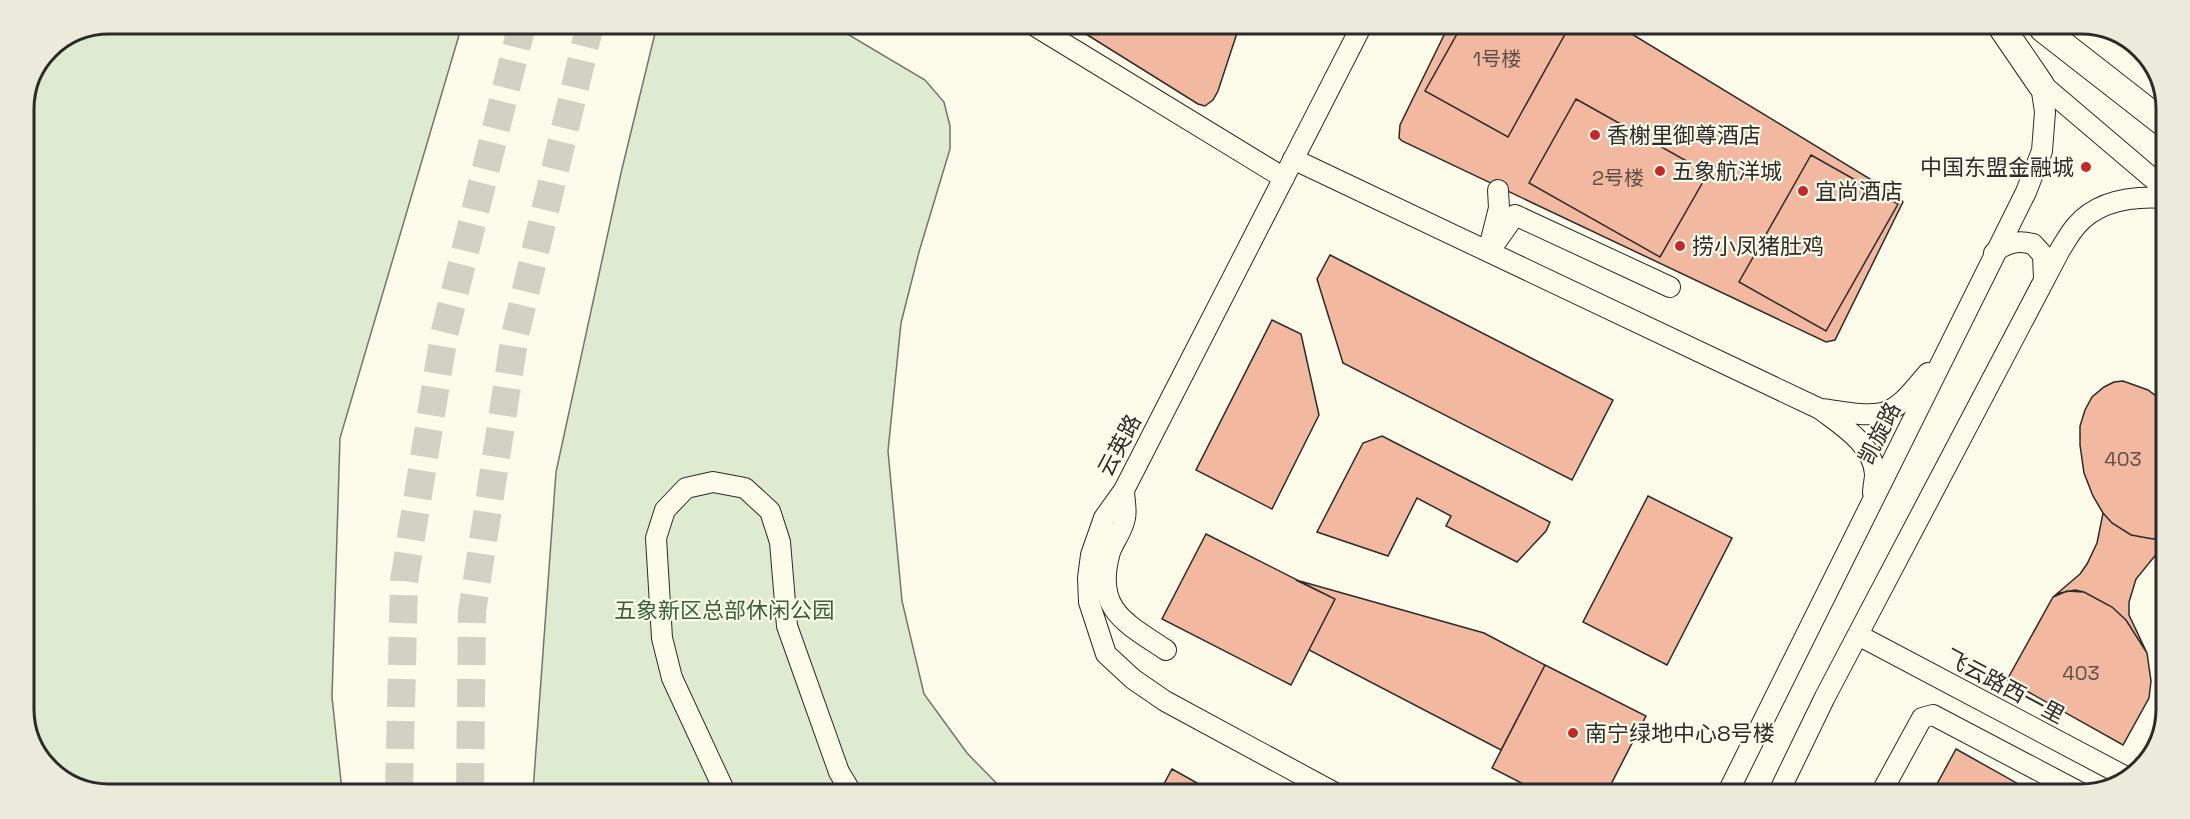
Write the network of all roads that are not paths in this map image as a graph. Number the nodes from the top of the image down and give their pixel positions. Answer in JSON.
{"nodes":[{"id":1,"x":1048,"y":34,"type":"edge"},
{"id":2,"x":1357,"y":34,"type":"edge"},
{"id":3,"x":1994,"y":34,"type":"edge"},
{"id":4,"x":2006,"y":34,"type":"edge"},
{"id":5,"x":2051,"y":34,"type":"edge"},
{"id":6,"x":2042,"y":85,"type":"junction"},
{"id":7,"x":2155,"y":116,"type":"edge"},
{"id":8,"x":1293,"y":159,"type":"junction"},
{"id":9,"x":1284,"y":178,"type":"junction"},
{"id":10,"x":2155,"y":181,"type":"edge"},
{"id":11,"x":1498,"y":190,"type":"dead end"},
{"id":12,"x":2155,"y":198,"type":"edge"},
{"id":13,"x":1489,"y":252,"type":"junction"},
{"id":14,"x":1994,"y":253,"type":"junction"},
{"id":15,"x":2044,"y":280,"type":"junction"},
{"id":16,"x":1670,"y":287,"type":"dead end"},
{"id":17,"x":1946,"y":353,"type":"junction"},
{"id":18,"x":1820,"y":409,"type":"junction"},
{"id":19,"x":1124,"y":490,"type":"junction"},
{"id":20,"x":1872,"y":499,"type":"junction"},
{"id":21,"x":1858,"y":635,"type":"junction"},
{"id":22,"x":1166,"y":650,"type":"dead end"},
{"id":23,"x":707,"y":754,"type":"junction"},
{"id":24,"x":2120,"y":773,"type":"edge"},
{"id":25,"x":709,"y":784,"type":"edge"},
{"id":26,"x":721,"y":784,"type":"edge"},
{"id":27,"x":846,"y":784,"type":"edge"},
{"id":28,"x":1318,"y":784,"type":"edge"},
{"id":29,"x":1732,"y":784,"type":"edge"},
{"id":30,"x":1783,"y":784,"type":"edge"},
{"id":31,"x":1886,"y":784,"type":"edge"},
{"id":32,"x":2065,"y":784,"type":"edge"}],
"edges":[{"from":1,"to":9,"type":"street"},
{"from":2,"to":8,"type":"street","name":"云英路"},
{"from":3,"to":6,"type":"street"},
{"from":4,"to":6,"type":"main road"},
{"from":5,"to":7,"type":"main road"},
{"from":6,"to":10,"type":"street"},
{"from":6,"to":14,"type":"street","name":"凯旋路"},
{"from":8,"to":9,"type":"street","name":"云英路"},
{"from":8,"to":13,"type":"street"},
{"from":9,"to":19,"type":"street","name":"云英路"},
{"from":11,"to":13,"type":"street"},
{"from":12,"to":15,"type":"street"},
{"from":13,"to":16,"type":"street"},
{"from":13,"to":18,"type":"street"},
{"from":14,"to":15,"type":"street"},
{"from":14,"to":17,"type":"street","name":"凯旋路"},
{"from":15,"to":21,"type":"street"},
{"from":17,"to":18,"type":"street"},
{"from":17,"to":20,"type":"street","name":"凯旋路"},
{"from":18,"to":20,"type":"street"},
{"from":19,"to":22,"type":"street"},
{"from":19,"to":28,"type":"street","name":"云英路"},
{"from":20,"to":29,"type":"street","name":"凯旋路"},
{"from":21,"to":24,"type":"street","name":"飞云路西一里"},
{"from":21,"to":30,"type":"street"},
{"from":23,"to":25,"type":"street"},
{"from":23,"to":26,"type":"street"},
{"from":23,"to":27,"type":"street"},
{"from":31,"to":32,"type":"street"}]}
